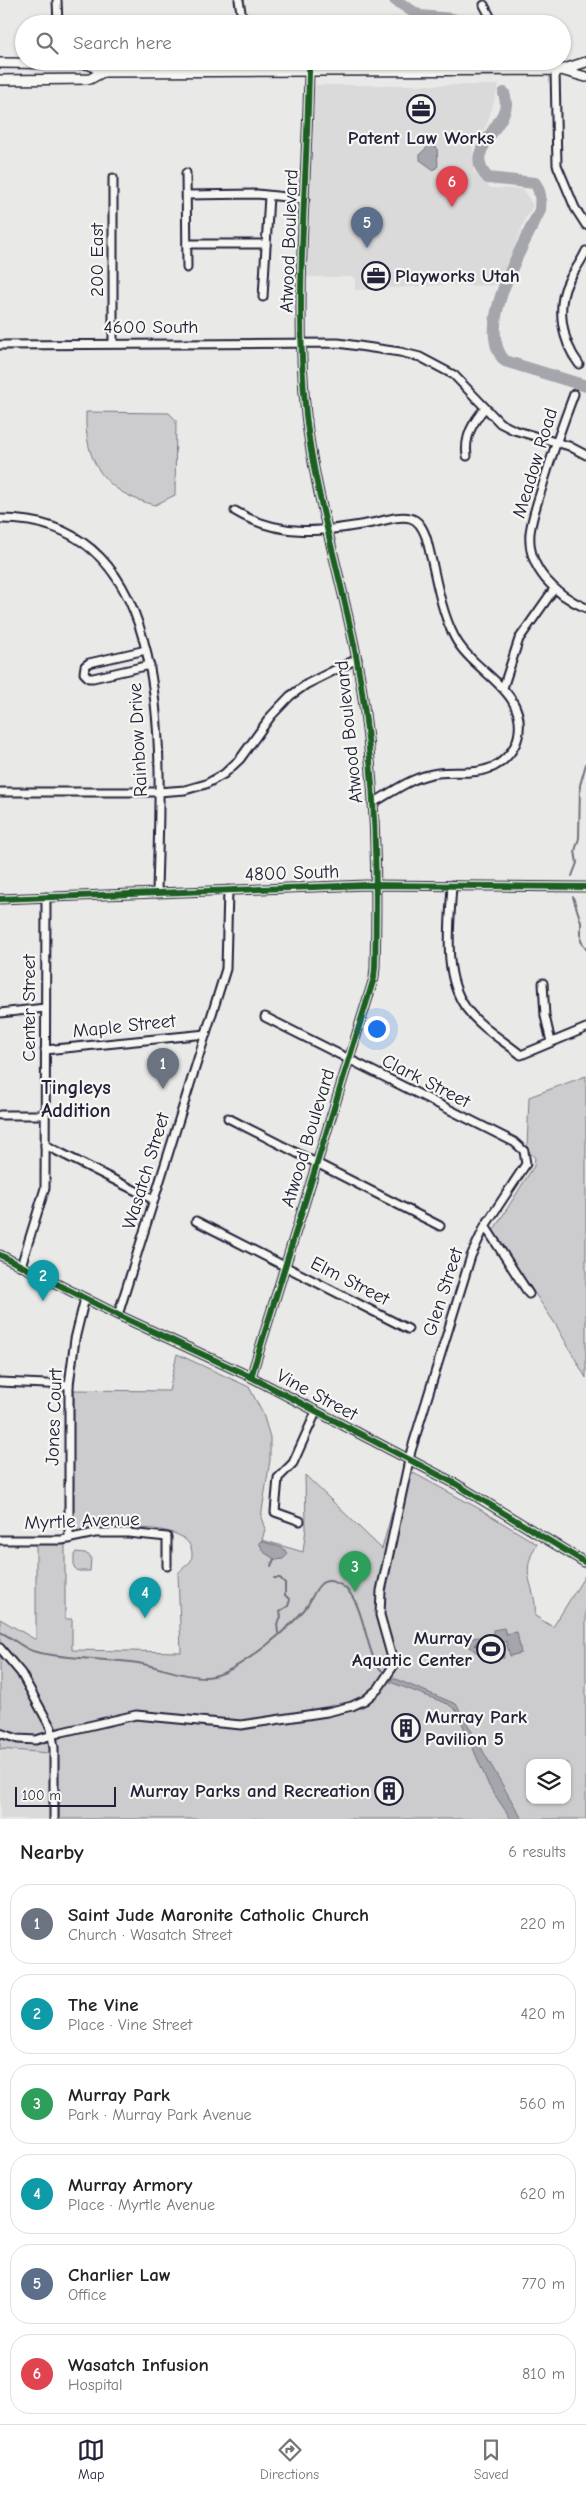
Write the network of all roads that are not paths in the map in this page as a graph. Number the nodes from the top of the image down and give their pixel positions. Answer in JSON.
{"nodes":[{"id":1,"x":57,"y":0,"type":"edge"},
{"id":2,"x":238,"y":0,"type":"edge"},
{"id":3,"x":484,"y":5,"type":"dead end"},
{"id":4,"x":58,"y":15,"type":"edge"},
{"id":5,"x":241,"y":15,"type":"edge"},
{"id":6,"x":489,"y":15,"type":"edge"},
{"id":7,"x":586,"y":62,"type":"edge"},
{"id":8,"x":0,"y":63,"type":"edge"},
{"id":9,"x":15,"y":63,"type":"edge"},
{"id":10,"x":571,"y":66,"type":"edge"},
{"id":11,"x":99,"y":70,"type":"edge"},
{"id":12,"x":349,"y":70,"type":"edge"},
{"id":13,"x":558,"y":70,"type":"joint"},
{"id":14,"x":243,"y":71,"type":"joint"},
{"id":15,"x":309,"y":71,"type":"junction"},
{"id":16,"x":103,"y":72,"type":"junction"},
{"id":17,"x":586,"y":77,"type":"edge"},
{"id":18,"x":0,"y":80,"type":"edge"},
{"id":19,"x":186,"y":173,"type":"dead end"},
{"id":20,"x":113,"y":178,"type":"dead end"},
{"id":21,"x":186,"y":195,"type":"junction"},
{"id":22,"x":269,"y":196,"type":"junction"},
{"id":23,"x":305,"y":199,"type":"junction"},
{"id":24,"x":586,"y":225,"type":"edge"},
{"id":25,"x":186,"y":244,"type":"junction"},
{"id":26,"x":266,"y":244,"type":"junction"},
{"id":27,"x":586,"y":251,"type":"edge"},
{"id":28,"x":187,"y":268,"type":"dead end"},
{"id":29,"x":264,"y":297,"type":"dead end"},
{"id":30,"x":113,"y":343,"type":"junction"},
{"id":31,"x":302,"y":343,"type":"junction"},
{"id":32,"x":0,"y":345,"type":"edge"},
{"id":33,"x":579,"y":364,"type":"dead end"},
{"id":34,"x":574,"y":394,"type":"dead end"},
{"id":35,"x":485,"y":408,"type":"junction"},
{"id":36,"x":556,"y":442,"type":"junction"},
{"id":37,"x":586,"y":455,"type":"edge"},
{"id":38,"x":467,"y":456,"type":"dead end"},
{"id":39,"x":235,"y":511,"type":"dead end"},
{"id":40,"x":0,"y":519,"type":"edge"},
{"id":41,"x":328,"y":530,"type":"junction"},
{"id":42,"x":554,"y":589,"type":"junction"},
{"id":43,"x":586,"y":608,"type":"edge"},
{"id":44,"x":146,"y":650,"type":"junction"},
{"id":45,"x":357,"y":659,"type":"junction"},
{"id":46,"x":150,"y":665,"type":"junction"},
{"id":47,"x":503,"y":688,"type":"junction"},
{"id":48,"x":0,"y":792,"type":"edge"},
{"id":49,"x":158,"y":792,"type":"junction"},
{"id":50,"x":373,"y":803,"type":"junction"},
{"id":51,"x":375,"y":885,"type":"junction"},
{"id":52,"x":452,"y":885,"type":"junction"},
{"id":53,"x":586,"y":887,"type":"edge"},
{"id":54,"x":228,"y":890,"type":"junction"},
{"id":55,"x":157,"y":893,"type":"junction"},
{"id":56,"x":46,"y":897,"type":"junction"},
{"id":57,"x":0,"y":898,"type":"edge"},
{"id":58,"x":543,"y":984,"type":"dead end"},
{"id":59,"x":45,"y":1008,"type":"junction"},
{"id":60,"x":0,"y":1013,"type":"edge"},
{"id":61,"x":265,"y":1017,"type":"dead end"},
{"id":62,"x":586,"y":1028,"type":"edge"},
{"id":63,"x":206,"y":1034,"type":"junction"},
{"id":64,"x":551,"y":1042,"type":"junction"},
{"id":65,"x":45,"y":1050,"type":"junction"},
{"id":66,"x":348,"y":1059,"type":"junction"},
{"id":67,"x":0,"y":1115,"type":"edge"},
{"id":68,"x":45,"y":1115,"type":"junction"},
{"id":69,"x":228,"y":1118,"type":"dead end"},
{"id":70,"x":45,"y":1145,"type":"junction"},
{"id":71,"x":519,"y":1146,"type":"joint"},
{"id":72,"x":317,"y":1164,"type":"junction"},
{"id":73,"x":154,"y":1200,"type":"junction"},
{"id":74,"x":196,"y":1221,"type":"dead end"},
{"id":75,"x":440,"y":1226,"type":"dead end"},
{"id":76,"x":485,"y":1226,"type":"junction"},
{"id":77,"x":0,"y":1255,"type":"edge"},
{"id":78,"x":21,"y":1266,"type":"junction"},
{"id":79,"x":285,"y":1266,"type":"junction"},
{"id":80,"x":529,"y":1294,"type":"dead end"},
{"id":81,"x":86,"y":1298,"type":"junction"},
{"id":82,"x":118,"y":1315,"type":"junction"},
{"id":83,"x":408,"y":1329,"type":"dead end"},
{"id":84,"x":251,"y":1377,"type":"junction"},
{"id":85,"x":0,"y":1382,"type":"edge"},
{"id":86,"x":69,"y":1385,"type":"junction"},
{"id":87,"x":316,"y":1412,"type":"junction"},
{"id":88,"x":410,"y":1461,"type":"junction"},
{"id":89,"x":300,"y":1520,"type":"dead end"},
{"id":90,"x":69,"y":1539,"type":"junction"},
{"id":91,"x":0,"y":1540,"type":"edge"},
{"id":92,"x":586,"y":1564,"type":"edge"},
{"id":93,"x":167,"y":1566,"type":"dead end"},
{"id":94,"x":0,"y":1648,"type":"edge"},
{"id":95,"x":0,"y":1733,"type":"edge"},
{"id":96,"x":53,"y":1736,"type":"junction"},
{"id":97,"x":54,"y":1819,"type":"edge"}],
"edges":[{"from":1,"to":4,"type":"street"},
{"from":2,"to":5,"type":"street"},
{"from":3,"to":6,"type":"street"},
{"from":7,"to":10,"type":"main road"},
{"from":8,"to":9,"type":"main road"},
{"from":11,"to":16,"type":"main road"},
{"from":12,"to":15,"type":"main road"},
{"from":13,"to":17,"type":"main road"},
{"from":13,"to":24,"type":"street"},
{"from":14,"to":15,"type":"main road"},
{"from":14,"to":16,"type":"main road"},
{"from":15,"to":23,"type":"street","name":"Atwood Boulevard"},
{"from":16,"to":18,"type":"main road"},
{"from":19,"to":21,"type":"street"},
{"from":20,"to":30,"type":"street","name":"200 East"},
{"from":21,"to":22,"type":"street"},
{"from":21,"to":25,"type":"street"},
{"from":22,"to":23,"type":"street"},
{"from":22,"to":26,"type":"street"},
{"from":23,"to":31,"type":"street","name":"Atwood Boulevard"},
{"from":25,"to":26,"type":"street"},
{"from":25,"to":28,"type":"street"},
{"from":26,"to":29,"type":"street"},
{"from":27,"to":33,"type":"street"},
{"from":30,"to":31,"type":"street","name":"4600 South"},
{"from":30,"to":32,"type":"street","name":"4600 South"},
{"from":31,"to":35,"type":"street","name":"4600 South"},
{"from":31,"to":41,"type":"street","name":"Atwood Boulevard"},
{"from":34,"to":36,"type":"street","name":"Meadow Road"},
{"from":35,"to":36,"type":"street","name":"4600 South"},
{"from":35,"to":38,"type":"street"},
{"from":36,"to":37,"type":"street","name":"4600 South"},
{"from":36,"to":42,"type":"street","name":"Meadow Road"},
{"from":39,"to":41,"type":"street"},
{"from":40,"to":44,"type":"street","name":"Rainbow Drive"},
{"from":41,"to":45,"type":"street","name":"Atwood Boulevard"},
{"from":41,"to":47,"type":"street"},
{"from":42,"to":43,"type":"street","name":"Meadow Road"},
{"from":42,"to":47,"type":"street"},
{"from":44,"to":46,"type":"street","name":"Rainbow Drive"},
{"from":44,"to":46,"type":"street"},
{"from":45,"to":49,"type":"street"},
{"from":45,"to":50,"type":"street","name":"Atwood Boulevard"},
{"from":46,"to":49,"type":"street","name":"Rainbow Drive"},
{"from":47,"to":50,"type":"street"},
{"from":48,"to":49,"type":"street"},
{"from":49,"to":55,"type":"street","name":"Rainbow Drive"},
{"from":50,"to":51,"type":"street","name":"Atwood Boulevard"},
{"from":51,"to":52,"type":"street","name":"4800 South"},
{"from":51,"to":54,"type":"street","name":"4800 South"},
{"from":51,"to":66,"type":"street","name":"Atwood Boulevard"},
{"from":52,"to":53,"type":"street","name":"4800 South"},
{"from":52,"to":64,"type":"street"},
{"from":54,"to":55,"type":"street","name":"4800 South"},
{"from":54,"to":63,"type":"street","name":"Wasatch Street"},
{"from":55,"to":56,"type":"street","name":"4800 South"},
{"from":56,"to":57,"type":"street","name":"4800 South"},
{"from":56,"to":59,"type":"street","name":"Center Street"},
{"from":58,"to":64,"type":"street"},
{"from":59,"to":60,"type":"street"},
{"from":59,"to":65,"type":"street","name":"Center Street"},
{"from":61,"to":66,"type":"street","name":"Clark Street"},
{"from":62,"to":64,"type":"street"},
{"from":63,"to":65,"type":"street","name":"Maple Street"},
{"from":63,"to":73,"type":"street","name":"Wasatch Street"},
{"from":65,"to":68,"type":"street","name":"Center Street"},
{"from":66,"to":71,"type":"street","name":"Clark Street"},
{"from":66,"to":72,"type":"street","name":"Atwood Boulevard"},
{"from":67,"to":68,"type":"street"},
{"from":68,"to":70,"type":"street","name":"Center Street"},
{"from":69,"to":72,"type":"street"},
{"from":70,"to":73,"type":"street"},
{"from":70,"to":78,"type":"street","name":"Center Street"},
{"from":71,"to":76,"type":"street","name":"Glen Street"},
{"from":72,"to":75,"type":"street"},
{"from":72,"to":79,"type":"street","name":"Atwood Boulevard"},
{"from":73,"to":82,"type":"street","name":"Wasatch Street"},
{"from":74,"to":79,"type":"street","name":"Elm Street"},
{"from":76,"to":80,"type":"street"},
{"from":76,"to":88,"type":"street","name":"Glen Street"},
{"from":77,"to":78,"type":"street","name":"Vine Street"},
{"from":78,"to":81,"type":"street","name":"Vine Street"},
{"from":79,"to":83,"type":"street","name":"Elm Street"},
{"from":79,"to":84,"type":"street","name":"Atwood Boulevard"},
{"from":81,"to":82,"type":"street","name":"Vine Street"},
{"from":81,"to":86,"type":"street","name":"Jones Court"},
{"from":82,"to":84,"type":"street","name":"Vine Street"},
{"from":84,"to":87,"type":"street","name":"Vine Street"},
{"from":85,"to":86,"type":"street"},
{"from":86,"to":90,"type":"street","name":"Jones Court"},
{"from":87,"to":88,"type":"street","name":"Vine Street"},
{"from":87,"to":89,"type":"street"},
{"from":88,"to":92,"type":"street","name":"Vine Street"},
{"from":88,"to":96,"type":"street","name":"Glen Street"},
{"from":90,"to":91,"type":"street","name":"Myrtle Avenue"},
{"from":90,"to":93,"type":"street","name":"Myrtle Avenue"},
{"from":94,"to":96,"type":"street"},
{"from":95,"to":96,"type":"street"},
{"from":96,"to":97,"type":"street"}]}
